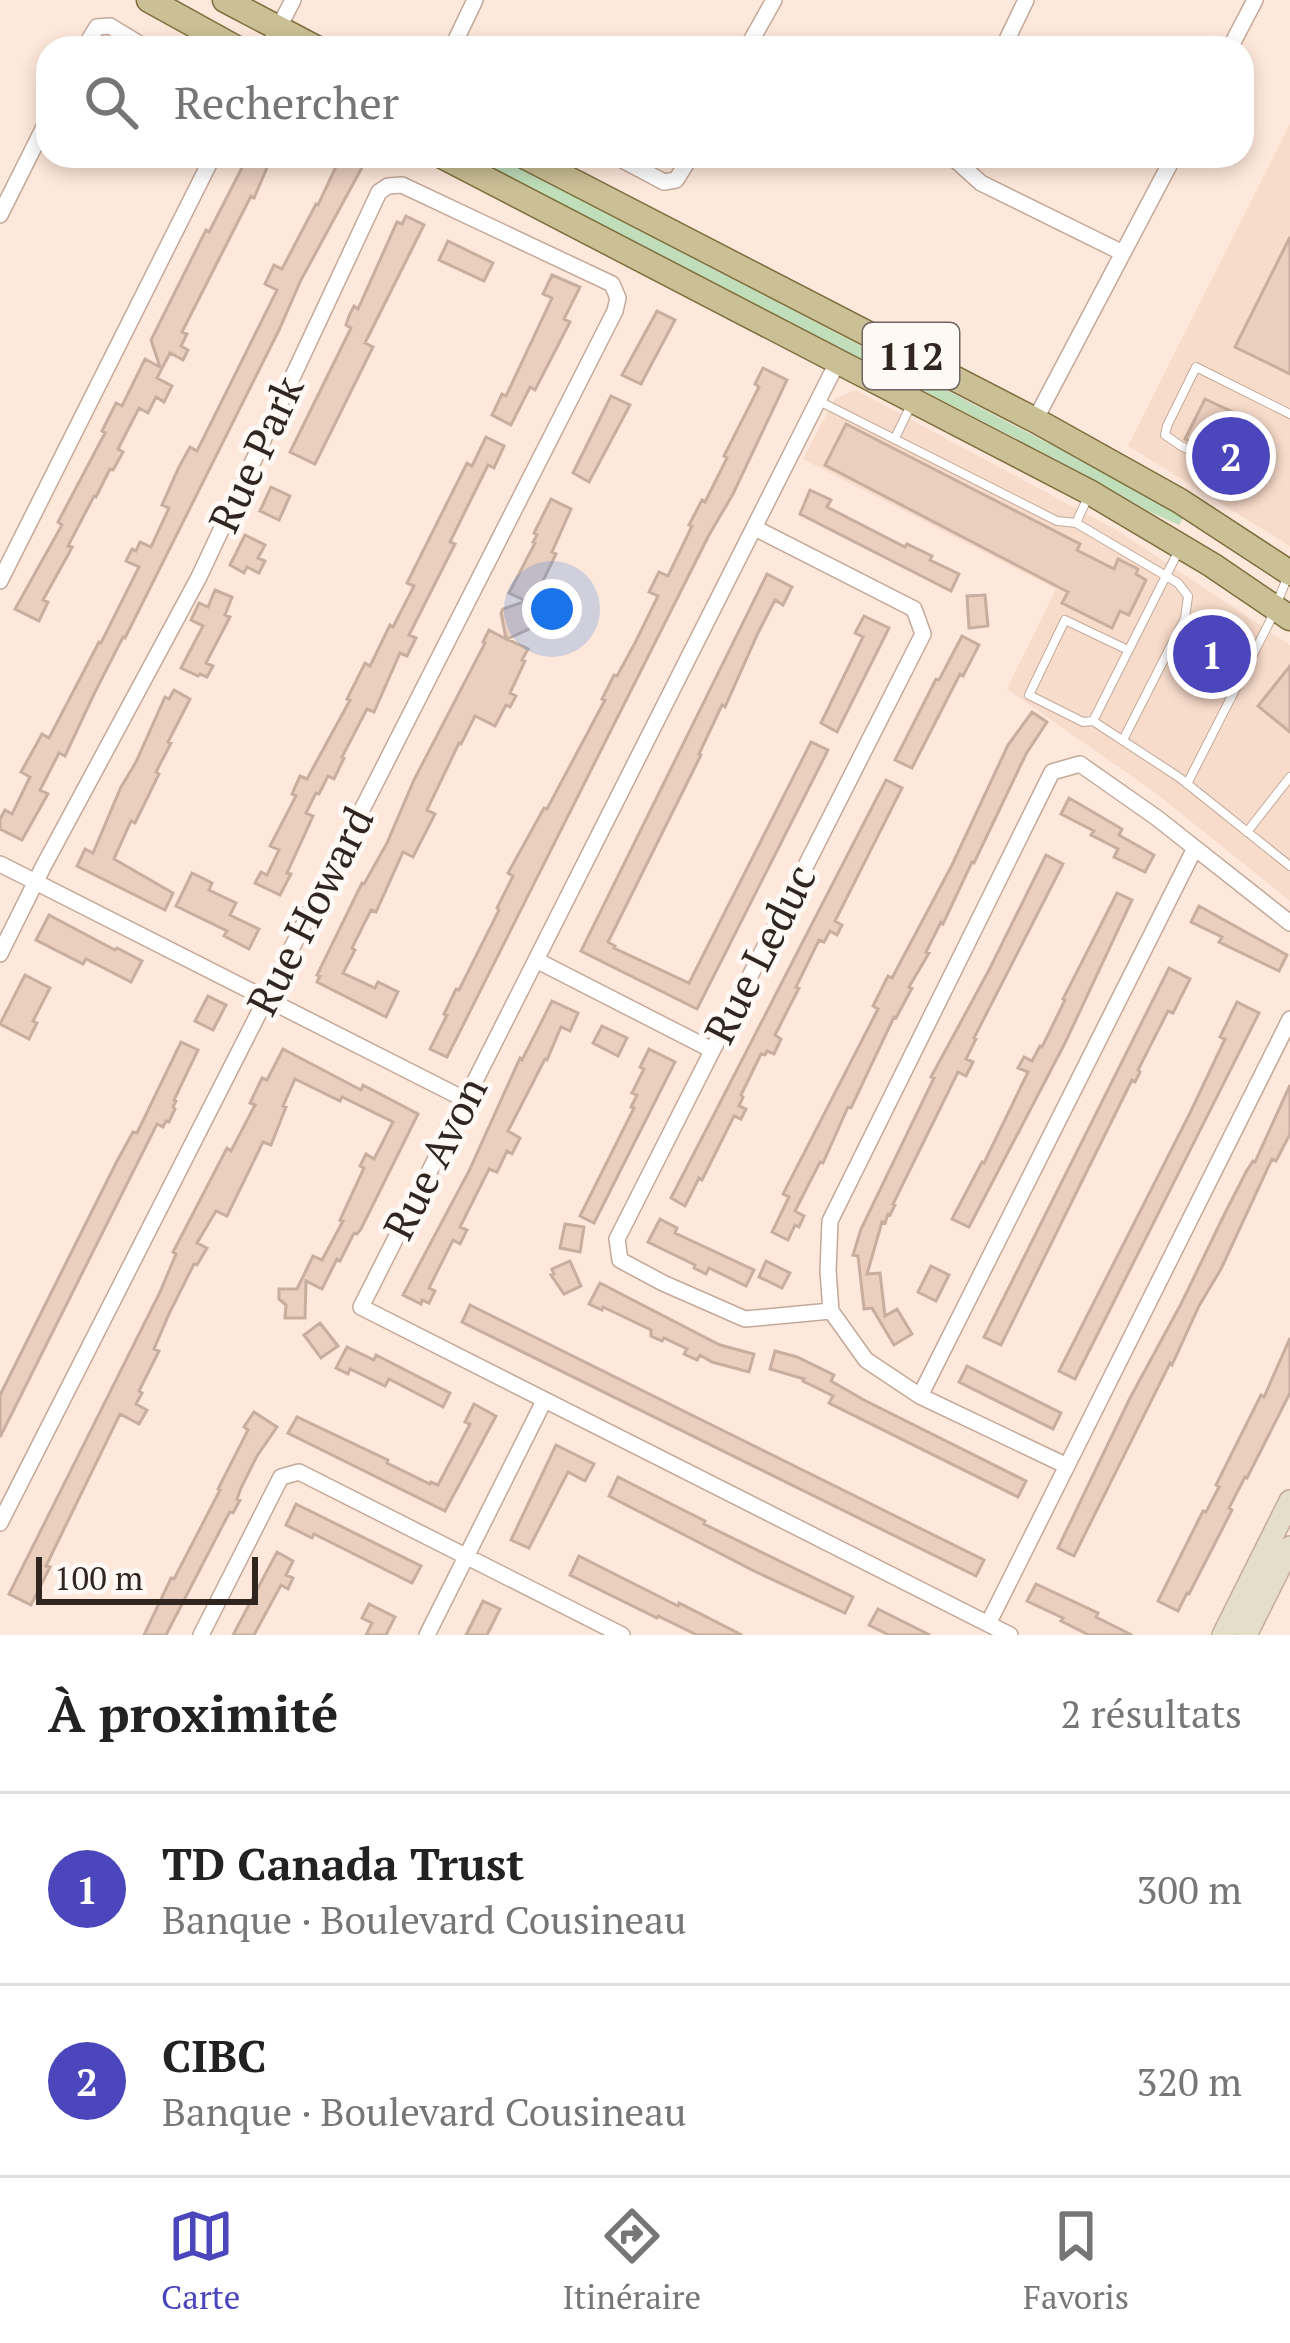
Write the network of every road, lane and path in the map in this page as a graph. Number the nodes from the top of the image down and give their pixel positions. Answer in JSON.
{"nodes":[{"id":1,"x":149,"y":0,"type":"edge"},
{"id":2,"x":225,"y":0,"type":"edge"},
{"id":3,"x":293,"y":0,"type":"edge"},
{"id":4,"x":475,"y":0,"type":"edge"},
{"id":5,"x":775,"y":0,"type":"edge"},
{"id":6,"x":1026,"y":0,"type":"edge"},
{"id":7,"x":1255,"y":0,"type":"edge"},
{"id":8,"x":91,"y":36,"type":"edge"},
{"id":9,"x":126,"y":36,"type":"edge"},
{"id":10,"x":214,"y":36,"type":"edge"},
{"id":11,"x":270,"y":36,"type":"edge"},
{"id":12,"x":274,"y":36,"type":"edge"},
{"id":13,"x":458,"y":36,"type":"edge"},
{"id":14,"x":754,"y":36,"type":"edge"},
{"id":15,"x":1009,"y":36,"type":"edge"},
{"id":16,"x":1236,"y":36,"type":"edge"},
{"id":17,"x":36,"y":143,"type":"edge"},
{"id":18,"x":207,"y":168,"type":"edge"},
{"id":19,"x":465,"y":168,"type":"edge"},
{"id":20,"x":547,"y":168,"type":"edge"},
{"id":21,"x":638,"y":168,"type":"edge"},
{"id":22,"x":684,"y":168,"type":"edge"},
{"id":23,"x":964,"y":168,"type":"edge"},
{"id":24,"x":1168,"y":168,"type":"edge"},
{"id":25,"x":0,"y":215,"type":"edge"},
{"id":26,"x":1123,"y":254,"type":"junction"},
{"id":27,"x":618,"y":298,"type":"joint"},
{"id":28,"x":838,"y":361,"type":"junction"},
{"id":29,"x":818,"y":400,"type":"junction"},
{"id":30,"x":913,"y":400,"type":"junction"},
{"id":31,"x":1290,"y":414,"type":"edge"},
{"id":32,"x":1035,"y":420,"type":"junction"},
{"id":33,"x":895,"y":438,"type":"junction"},
{"id":34,"x":1248,"y":482,"type":"dead end"},
{"id":35,"x":1090,"y":493,"type":"junction"},
{"id":36,"x":1076,"y":523,"type":"junction"},
{"id":37,"x":755,"y":528,"type":"junction"},
{"id":38,"x":1181,"y":545,"type":"junction"},
{"id":39,"x":1290,"y":572,"type":"edge"},
{"id":40,"x":1166,"y":575,"type":"junction"},
{"id":41,"x":0,"y":581,"type":"edge"},
{"id":42,"x":1283,"y":613,"type":"edge"},
{"id":43,"x":1128,"y":650,"type":"junction"},
{"id":44,"x":1093,"y":721,"type":"junction"},
{"id":45,"x":1123,"y":740,"type":"junction"},
{"id":46,"x":1290,"y":777,"type":"edge"},
{"id":47,"x":1187,"y":784,"type":"junction"},
{"id":48,"x":1247,"y":832,"type":"junction"},
{"id":49,"x":1195,"y":848,"type":"junction"},
{"id":50,"x":0,"y":864,"type":"edge"},
{"id":51,"x":1290,"y":866,"type":"edge"},
{"id":52,"x":36,"y":883,"type":"junction"},
{"id":53,"x":1290,"y":923,"type":"edge"},
{"id":54,"x":0,"y":954,"type":"edge"},
{"id":55,"x":536,"y":960,"type":"junction"},
{"id":56,"x":266,"y":998,"type":"junction"},
{"id":57,"x":1290,"y":1019,"type":"edge"},
{"id":58,"x":712,"y":1050,"type":"junction"},
{"id":59,"x":464,"y":1099,"type":"junction"},
{"id":60,"x":831,"y":1311,"type":"junction"},
{"id":61,"x":920,"y":1396,"type":"junction"},
{"id":62,"x":544,"y":1401,"type":"junction"},
{"id":63,"x":1065,"y":1466,"type":"junction"},
{"id":64,"x":1290,"y":1501,"type":"edge"},
{"id":65,"x":0,"y":1523,"type":"edge"},
{"id":66,"x":1288,"y":1555,"type":"edge"},
{"id":67,"x":466,"y":1556,"type":"junction"},
{"id":68,"x":988,"y":1624,"type":"junction"},
{"id":69,"x":202,"y":1635,"type":"edge"},
{"id":70,"x":427,"y":1635,"type":"edge"},
{"id":71,"x":622,"y":1635,"type":"edge"},
{"id":72,"x":1010,"y":1635,"type":"edge"},
{"id":73,"x":1223,"y":1635,"type":"edge"},
{"id":74,"x":1246,"y":1635,"type":"edge"}],
"edges":[{"from":1,"to":10,"type":"main road"},
{"from":2,"to":11,"type":"main road"},
{"from":3,"to":12,"type":"street"},
{"from":4,"to":13,"type":"street"},
{"from":5,"to":14,"type":"street"},
{"from":6,"to":15,"type":"street"},
{"from":7,"to":16,"type":"street"},
{"from":8,"to":9,"type":"street"},
{"from":17,"to":25,"type":"street"},
{"from":18,"to":41,"type":"street"},
{"from":19,"to":28,"type":"main road","number":"112"},
{"from":20,"to":32,"type":"main road","number":"112"},
{"from":21,"to":22,"type":"street"},
{"from":23,"to":26,"type":"street"},
{"from":24,"to":26,"type":"street"},
{"from":26,"to":32,"type":"street"},
{"from":27,"to":52,"type":"street","name":"Rue Park"},
{"from":27,"to":56,"type":"street","name":"Rue Howard"},
{"from":28,"to":29,"type":"street","name":"Rue Avon"},
{"from":28,"to":30,"type":"main road","number":"112"},
{"from":29,"to":33,"type":"lane"},
{"from":29,"to":37,"type":"street","name":"Rue Avon"},
{"from":30,"to":33,"type":"lane"},
{"from":30,"to":35,"type":"main road","number":"112"},
{"from":31,"to":34,"type":"lane"},
{"from":32,"to":39,"type":"main road","number":"112"},
{"from":33,"to":36,"type":"lane"},
{"from":35,"to":36,"type":"lane"},
{"from":35,"to":38,"type":"main road","number":"112"},
{"from":36,"to":40,"type":"lane"},
{"from":37,"to":55,"type":"street","name":"Rue Avon"},
{"from":37,"to":58,"type":"street","name":"Rue Leduc"},
{"from":38,"to":40,"type":"lane"},
{"from":38,"to":42,"type":"main road","number":"112"},
{"from":39,"to":42,"type":"lane"},
{"from":40,"to":43,"type":"lane"},
{"from":40,"to":45,"type":"lane"},
{"from":42,"to":47,"type":"lane"},
{"from":43,"to":44,"type":"lane"},
{"from":43,"to":44,"type":"lane"},
{"from":44,"to":45,"type":"lane"},
{"from":45,"to":47,"type":"lane"},
{"from":46,"to":48,"type":"lane"},
{"from":47,"to":48,"type":"lane"},
{"from":48,"to":51,"type":"lane"},
{"from":49,"to":53,"type":"street"},
{"from":49,"to":60,"type":"street"},
{"from":49,"to":61,"type":"street"},
{"from":50,"to":52,"type":"street"},
{"from":52,"to":54,"type":"street","name":"Rue Park"},
{"from":52,"to":56,"type":"street"},
{"from":55,"to":58,"type":"street"},
{"from":55,"to":59,"type":"street","name":"Rue Avon"},
{"from":56,"to":59,"type":"street"},
{"from":56,"to":65,"type":"street","name":"Rue Howard"},
{"from":57,"to":63,"type":"street"},
{"from":58,"to":60,"type":"street","name":"Rue Leduc"},
{"from":59,"to":62,"type":"street","name":"Rue Avon"},
{"from":60,"to":61,"type":"street"},
{"from":61,"to":63,"type":"street"},
{"from":62,"to":67,"type":"street"},
{"from":62,"to":68,"type":"street","name":"Rue Avon"},
{"from":63,"to":68,"type":"street"},
{"from":64,"to":73,"type":"main road"},
{"from":66,"to":74,"type":"main road"},
{"from":67,"to":69,"type":"street"},
{"from":67,"to":70,"type":"street"},
{"from":67,"to":71,"type":"street"},
{"from":68,"to":72,"type":"street","name":"Rue Avon"}]}
